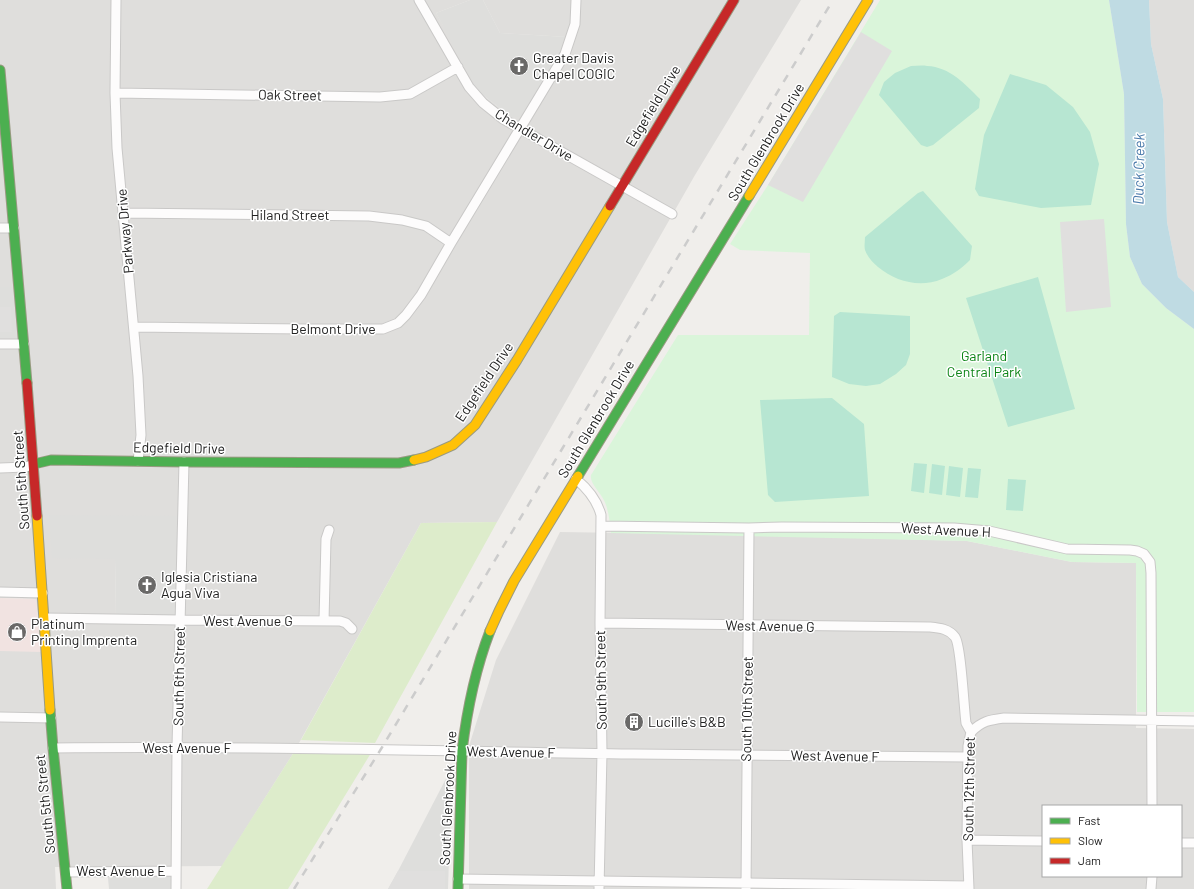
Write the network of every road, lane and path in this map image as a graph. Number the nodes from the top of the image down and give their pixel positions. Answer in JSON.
{"nodes":[{"id":1,"x":116,"y":0,"type":"edge"},
{"id":2,"x":420,"y":0,"type":"edge"},
{"id":3,"x":576,"y":0,"type":"edge"},
{"id":4,"x":734,"y":0,"type":"edge"},
{"id":5,"x":868,"y":0,"type":"edge"},
{"id":6,"x":458,"y":68,"type":"junction"},
{"id":7,"x":0,"y":70,"type":"edge"},
{"id":8,"x":115,"y":92,"type":"junction"},
{"id":9,"x":2,"y":112,"type":"edge"},
{"id":10,"x":521,"y":129,"type":"junction"},
{"id":11,"x":622,"y":186,"type":"junction"},
{"id":12,"x":123,"y":213,"type":"junction"},
{"id":13,"x":672,"y":214,"type":"dead end"},
{"id":14,"x":0,"y":228,"type":"edge"},
{"id":15,"x":14,"y":228,"type":"junction"},
{"id":16,"x":451,"y":243,"type":"junction"},
{"id":17,"x":134,"y":327,"type":"junction"},
{"id":18,"x":0,"y":344,"type":"edge"},
{"id":19,"x":24,"y":344,"type":"junction"},
{"id":20,"x":138,"y":461,"type":"junction"},
{"id":21,"x":184,"y":462,"type":"junction"},
{"id":22,"x":34,"y":464,"type":"junction"},
{"id":23,"x":0,"y":468,"type":"edge"},
{"id":24,"x":576,"y":479,"type":"junction"},
{"id":25,"x":601,"y":526,"type":"junction"},
{"id":26,"x":749,"y":528,"type":"junction"},
{"id":27,"x":329,"y":530,"type":"dead end"},
{"id":28,"x":0,"y":592,"type":"edge"},
{"id":29,"x":43,"y":593,"type":"junction"},
{"id":30,"x":45,"y":618,"type":"junction"},
{"id":31,"x":180,"y":620,"type":"junction"},
{"id":32,"x":324,"y":621,"type":"junction"},
{"id":33,"x":600,"y":623,"type":"junction"},
{"id":34,"x":748,"y":625,"type":"junction"},
{"id":35,"x":940,"y":628,"type":"joint"},
{"id":36,"x":352,"y":629,"type":"dead end"},
{"id":37,"x":0,"y":717,"type":"edge"},
{"id":38,"x":51,"y":718,"type":"junction"},
{"id":39,"x":1151,"y":720,"type":"junction"},
{"id":40,"x":1194,"y":721,"type":"edge"},
{"id":41,"x":971,"y":732,"type":"junction"},
{"id":42,"x":177,"y":747,"type":"junction"},
{"id":43,"x":53,"y":748,"type":"junction"},
{"id":44,"x":462,"y":751,"type":"junction"},
{"id":45,"x":602,"y":753,"type":"junction"},
{"id":46,"x":747,"y":755,"type":"junction"},
{"id":47,"x":968,"y":757,"type":"junction"},
{"id":48,"x":1152,"y":805,"type":"edge"},
{"id":49,"x":967,"y":840,"type":"junction"},
{"id":50,"x":1042,"y":841,"type":"edge"},
{"id":51,"x":1182,"y":843,"type":"edge"},
{"id":52,"x":1194,"y":843,"type":"edge"},
{"id":53,"x":176,"y":871,"type":"junction"},
{"id":54,"x":66,"y":872,"type":"junction"},
{"id":55,"x":1152,"y":877,"type":"edge"},
{"id":56,"x":458,"y":879,"type":"junction"},
{"id":57,"x":599,"y":885,"type":"edge"},
{"id":58,"x":746,"y":886,"type":"edge"},
{"id":59,"x":969,"y":887,"type":"edge"},
{"id":60,"x":67,"y":889,"type":"edge"},
{"id":61,"x":176,"y":889,"type":"edge"},
{"id":62,"x":458,"y":889,"type":"edge"},
{"id":63,"x":1151,"y":889,"type":"edge"}],
"edges":[{"from":1,"to":8,"type":"street","name":"Parkway Drive"},
{"from":2,"to":6,"type":"street","name":"Chandler Drive"},
{"from":3,"to":10,"type":"street","name":"Belmont Drive"},
{"from":4,"to":11,"type":"street","name":"Edgefield Drive"},
{"from":5,"to":24,"type":"street","name":"South Glenbrook Drive"},
{"from":6,"to":8,"type":"street","name":"Oak Street"},
{"from":6,"to":10,"type":"street","name":"Chandler Drive"},
{"from":7,"to":9,"type":"street","name":"South 5th Street"},
{"from":8,"to":12,"type":"street","name":"Parkway Drive"},
{"from":9,"to":15,"type":"street","name":"South 5th Street"},
{"from":10,"to":11,"type":"street","name":"Chandler Drive"},
{"from":10,"to":16,"type":"street","name":"Belmont Drive"},
{"from":11,"to":13,"type":"street","name":"Chandler Drive"},
{"from":11,"to":21,"type":"street","name":"Edgefield Drive"},
{"from":12,"to":16,"type":"street","name":"Hiland Street"},
{"from":12,"to":17,"type":"street","name":"Parkway Drive"},
{"from":14,"to":15,"type":"street"},
{"from":15,"to":19,"type":"street","name":"South 5th Street"},
{"from":16,"to":17,"type":"street","name":"Belmont Drive"},
{"from":17,"to":20,"type":"street","name":"Parkway Drive"},
{"from":18,"to":19,"type":"street"},
{"from":19,"to":22,"type":"street","name":"South 5th Street"},
{"from":20,"to":21,"type":"street","name":"Edgefield Drive"},
{"from":20,"to":22,"type":"street","name":"Edgefield Drive"},
{"from":21,"to":31,"type":"street","name":"South 6th Street"},
{"from":22,"to":23,"type":"street","name":"Edgefield Drive"},
{"from":22,"to":29,"type":"street","name":"South 5th Street"},
{"from":24,"to":25,"type":"street","name":"South 9th Street"},
{"from":24,"to":44,"type":"street","name":"South Glenbrook Drive"},
{"from":25,"to":26,"type":"street","name":"West Avenue H"},
{"from":25,"to":33,"type":"street","name":"South 9th Street"},
{"from":26,"to":34,"type":"street","name":"South 10th Street"},
{"from":26,"to":39,"type":"street","name":"West Avenue H"},
{"from":27,"to":32,"type":"street"},
{"from":28,"to":29,"type":"street"},
{"from":29,"to":30,"type":"street","name":"South 5th Street"},
{"from":30,"to":31,"type":"street","name":"West Avenue G"},
{"from":30,"to":38,"type":"street","name":"South 5th Street"},
{"from":31,"to":32,"type":"street","name":"West Avenue G"},
{"from":31,"to":42,"type":"street","name":"South 6th Street"},
{"from":32,"to":36,"type":"street","name":"West Avenue G"},
{"from":33,"to":34,"type":"street","name":"West Avenue G"},
{"from":33,"to":45,"type":"street","name":"South 9th Street"},
{"from":34,"to":35,"type":"street","name":"West Avenue G"},
{"from":34,"to":46,"type":"street","name":"South 10th Street"},
{"from":35,"to":41,"type":"street","name":"South 12th Street"},
{"from":37,"to":38,"type":"street"},
{"from":38,"to":43,"type":"street","name":"South 5th Street"},
{"from":39,"to":40,"type":"street"},
{"from":39,"to":41,"type":"street"},
{"from":39,"to":48,"type":"street"},
{"from":41,"to":47,"type":"street","name":"South 12th Street"},
{"from":42,"to":43,"type":"street","name":"West Avenue F"},
{"from":42,"to":44,"type":"street","name":"West Avenue F"},
{"from":42,"to":53,"type":"street","name":"South 6th Street"},
{"from":43,"to":54,"type":"street","name":"South 5th Street"},
{"from":44,"to":45,"type":"street","name":"West Avenue F"},
{"from":44,"to":56,"type":"street","name":"South Glenbrook Drive"},
{"from":45,"to":46,"type":"street","name":"West Avenue F"},
{"from":45,"to":57,"type":"street","name":"South 9th Street"},
{"from":46,"to":47,"type":"street","name":"West Avenue F"},
{"from":46,"to":58,"type":"street","name":"South 10th Street"},
{"from":47,"to":49,"type":"street","name":"South 12th Street"},
{"from":49,"to":50,"type":"street"},
{"from":49,"to":59,"type":"street","name":"South 12th Street"},
{"from":51,"to":52,"type":"street"},
{"from":53,"to":54,"type":"street","name":"West Avenue E"},
{"from":53,"to":61,"type":"street","name":"South 6th Street"},
{"from":54,"to":60,"type":"street","name":"South 5th Street"},
{"from":55,"to":63,"type":"street"},
{"from":56,"to":57,"type":"street"},
{"from":56,"to":62,"type":"street","name":"South Glenbrook Drive"},
{"from":57,"to":58,"type":"street"},
{"from":58,"to":59,"type":"street"}]}
